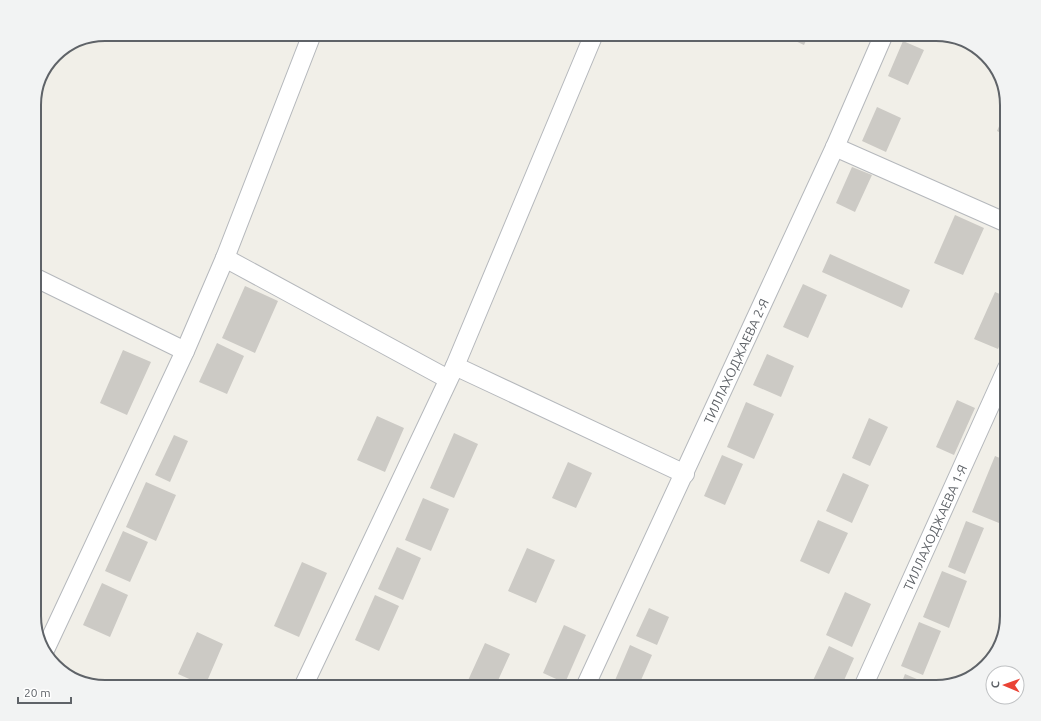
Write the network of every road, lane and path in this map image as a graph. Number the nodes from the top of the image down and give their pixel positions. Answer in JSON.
{"nodes":[{"id":1,"x":309,"y":41,"type":"edge"},
{"id":2,"x":591,"y":41,"type":"edge"},
{"id":3,"x":881,"y":41,"type":"edge"},
{"id":4,"x":835,"y":147,"type":"junction"},
{"id":5,"x":1000,"y":220,"type":"edge"},
{"id":6,"x":225,"y":258,"type":"junction"},
{"id":7,"x":41,"y":280,"type":"edge"},
{"id":8,"x":185,"y":351,"type":"junction"},
{"id":9,"x":452,"y":373,"type":"junction"},
{"id":10,"x":1000,"y":384,"type":"edge"},
{"id":11,"x":684,"y":474,"type":"junction"},
{"id":12,"x":48,"y":644,"type":"edge"},
{"id":13,"x":306,"y":680,"type":"edge"},
{"id":14,"x":588,"y":680,"type":"edge"},
{"id":15,"x":866,"y":680,"type":"edge"}],
"edges":[{"from":1,"to":6,"type":"street"},
{"from":2,"to":9,"type":"street"},
{"from":3,"to":4,"type":"street","name":"ТИЛЛАХОДЖАЕВА 2-Я"},
{"from":4,"to":5,"type":"street"},
{"from":4,"to":11,"type":"street","name":"ТИЛЛАХОДЖАЕВА 2-Я"},
{"from":6,"to":8,"type":"street"},
{"from":6,"to":9,"type":"street"},
{"from":7,"to":8,"type":"street"},
{"from":8,"to":12,"type":"street"},
{"from":9,"to":11,"type":"street"},
{"from":9,"to":13,"type":"street"},
{"from":10,"to":15,"type":"street","name":"ТИЛЛАХОДЖАЕВА 1-Я"},
{"from":11,"to":14,"type":"street","name":"ТИЛЛАХОДЖАЕВА 2-Я"}]}
